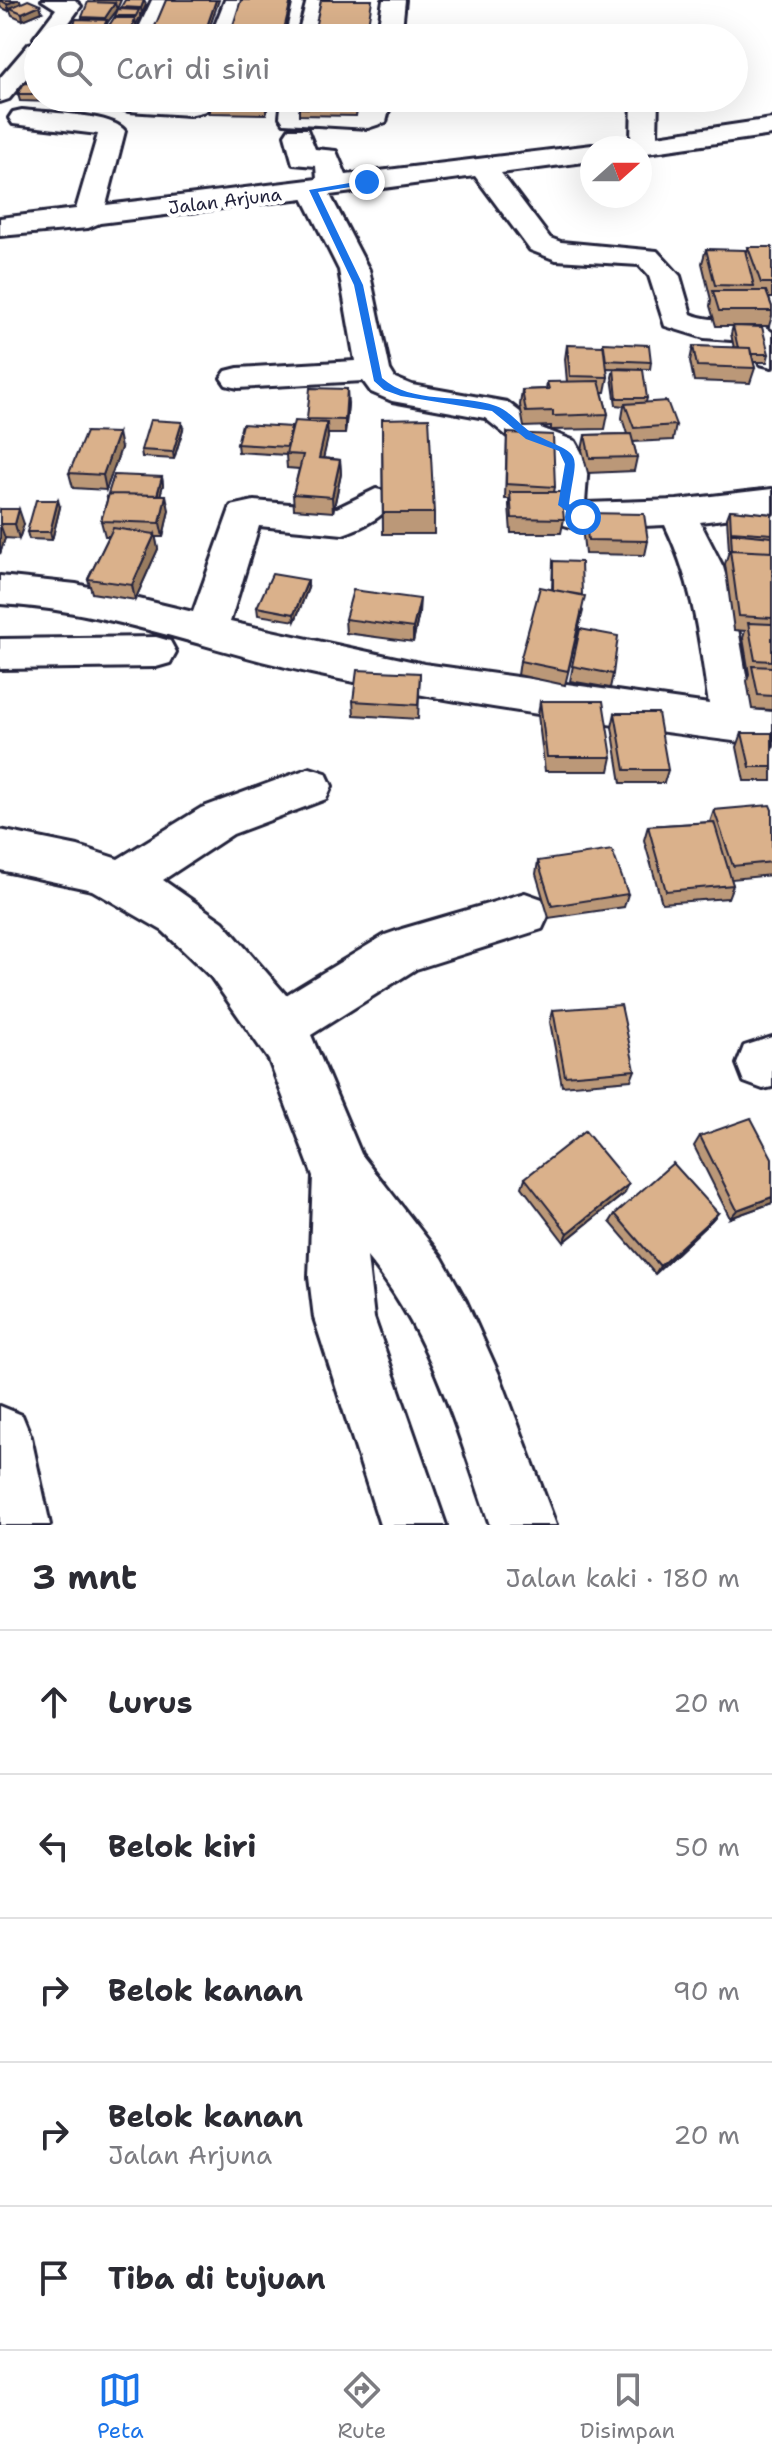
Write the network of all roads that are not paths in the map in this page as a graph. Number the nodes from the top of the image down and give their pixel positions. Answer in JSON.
{"nodes":[{"id":1,"x":163,"y":0,"type":"edge"},
{"id":2,"x":236,"y":0,"type":"edge"},
{"id":3,"x":318,"y":0,"type":"edge"},
{"id":4,"x":394,"y":0,"type":"edge"},
{"id":5,"x":67,"y":2,"type":"edge"},
{"id":6,"x":54,"y":24,"type":"edge"},
{"id":7,"x":152,"y":24,"type":"edge"},
{"id":8,"x":227,"y":24,"type":"edge"},
{"id":9,"x":312,"y":24,"type":"edge"},
{"id":10,"x":391,"y":24,"type":"edge"},
{"id":11,"x":24,"y":66,"type":"edge"},
{"id":12,"x":0,"y":94,"type":"edge"},
{"id":13,"x":293,"y":112,"type":"edge"},
{"id":14,"x":376,"y":112,"type":"edge"},
{"id":15,"x":642,"y":112,"type":"edge"},
{"id":16,"x":22,"y":118,"type":"dead end"},
{"id":17,"x":772,"y":127,"type":"edge"},
{"id":18,"x":298,"y":135,"type":"dead end"},
{"id":19,"x":638,"y":136,"type":"edge"},
{"id":20,"x":652,"y":145,"type":"edge"},
{"id":21,"x":580,"y":155,"type":"edge"},
{"id":22,"x":484,"y":169,"type":"junction"},
{"id":23,"x":321,"y":188,"type":"junction"},
{"id":24,"x":88,"y":219,"type":"junction"},
{"id":25,"x":0,"y":227,"type":"edge"},
{"id":26,"x":772,"y":357,"type":"edge"},
{"id":27,"x":373,"y":370,"type":"junction"},
{"id":28,"x":238,"y":378,"type":"dead end"},
{"id":29,"x":376,"y":501,"type":"dead end"},
{"id":30,"x":772,"y":501,"type":"edge"},
{"id":31,"x":677,"y":512,"type":"junction"},
{"id":32,"x":0,"y":590,"type":"edge"},
{"id":33,"x":206,"y":633,"type":"junction"},
{"id":34,"x":156,"y":652,"type":"dead end"},
{"id":35,"x":0,"y":654,"type":"edge"},
{"id":36,"x":752,"y":726,"type":"edge"},
{"id":37,"x":310,"y":786,"type":"dead end"},
{"id":38,"x":0,"y":850,"type":"edge"},
{"id":39,"x":122,"y":881,"type":"junction"},
{"id":40,"x":525,"y":914,"type":"dead end"},
{"id":41,"x":279,"y":1027,"type":"junction"},
{"id":42,"x":341,"y":1174,"type":"junction"},
{"id":43,"x":0,"y":1437,"type":"edge"},
{"id":44,"x":17,"y":1525,"type":"edge"},
{"id":45,"x":413,"y":1525,"type":"edge"},
{"id":46,"x":523,"y":1525,"type":"edge"}],
"edges":[{"from":1,"to":7,"type":"street"},
{"from":2,"to":8,"type":"street"},
{"from":3,"to":9,"type":"street"},
{"from":4,"to":10,"type":"street"},
{"from":5,"to":6,"type":"street"},
{"from":11,"to":12,"type":"street"},
{"from":13,"to":14,"type":"street"},
{"from":15,"to":19,"type":"street"},
{"from":16,"to":24,"type":"street"},
{"from":17,"to":20,"type":"street"},
{"from":18,"to":23,"type":"street"},
{"from":21,"to":22,"type":"street","name":"Jalan Arjuna"},
{"from":22,"to":23,"type":"street","name":"Jalan Arjuna"},
{"from":22,"to":26,"type":"street"},
{"from":23,"to":24,"type":"street","name":"Jalan Arjuna"},
{"from":23,"to":27,"type":"street"},
{"from":24,"to":25,"type":"street","name":"Jalan Arjuna"},
{"from":27,"to":28,"type":"street"},
{"from":27,"to":31,"type":"street"},
{"from":29,"to":33,"type":"street"},
{"from":30,"to":31,"type":"street"},
{"from":31,"to":36,"type":"street"},
{"from":32,"to":33,"type":"street"},
{"from":33,"to":36,"type":"street"},
{"from":34,"to":35,"type":"street"},
{"from":37,"to":39,"type":"street"},
{"from":38,"to":39,"type":"street"},
{"from":39,"to":41,"type":"street"},
{"from":40,"to":41,"type":"street"},
{"from":41,"to":42,"type":"street"},
{"from":42,"to":45,"type":"street"},
{"from":42,"to":46,"type":"street"},
{"from":43,"to":44,"type":"street"}]}
